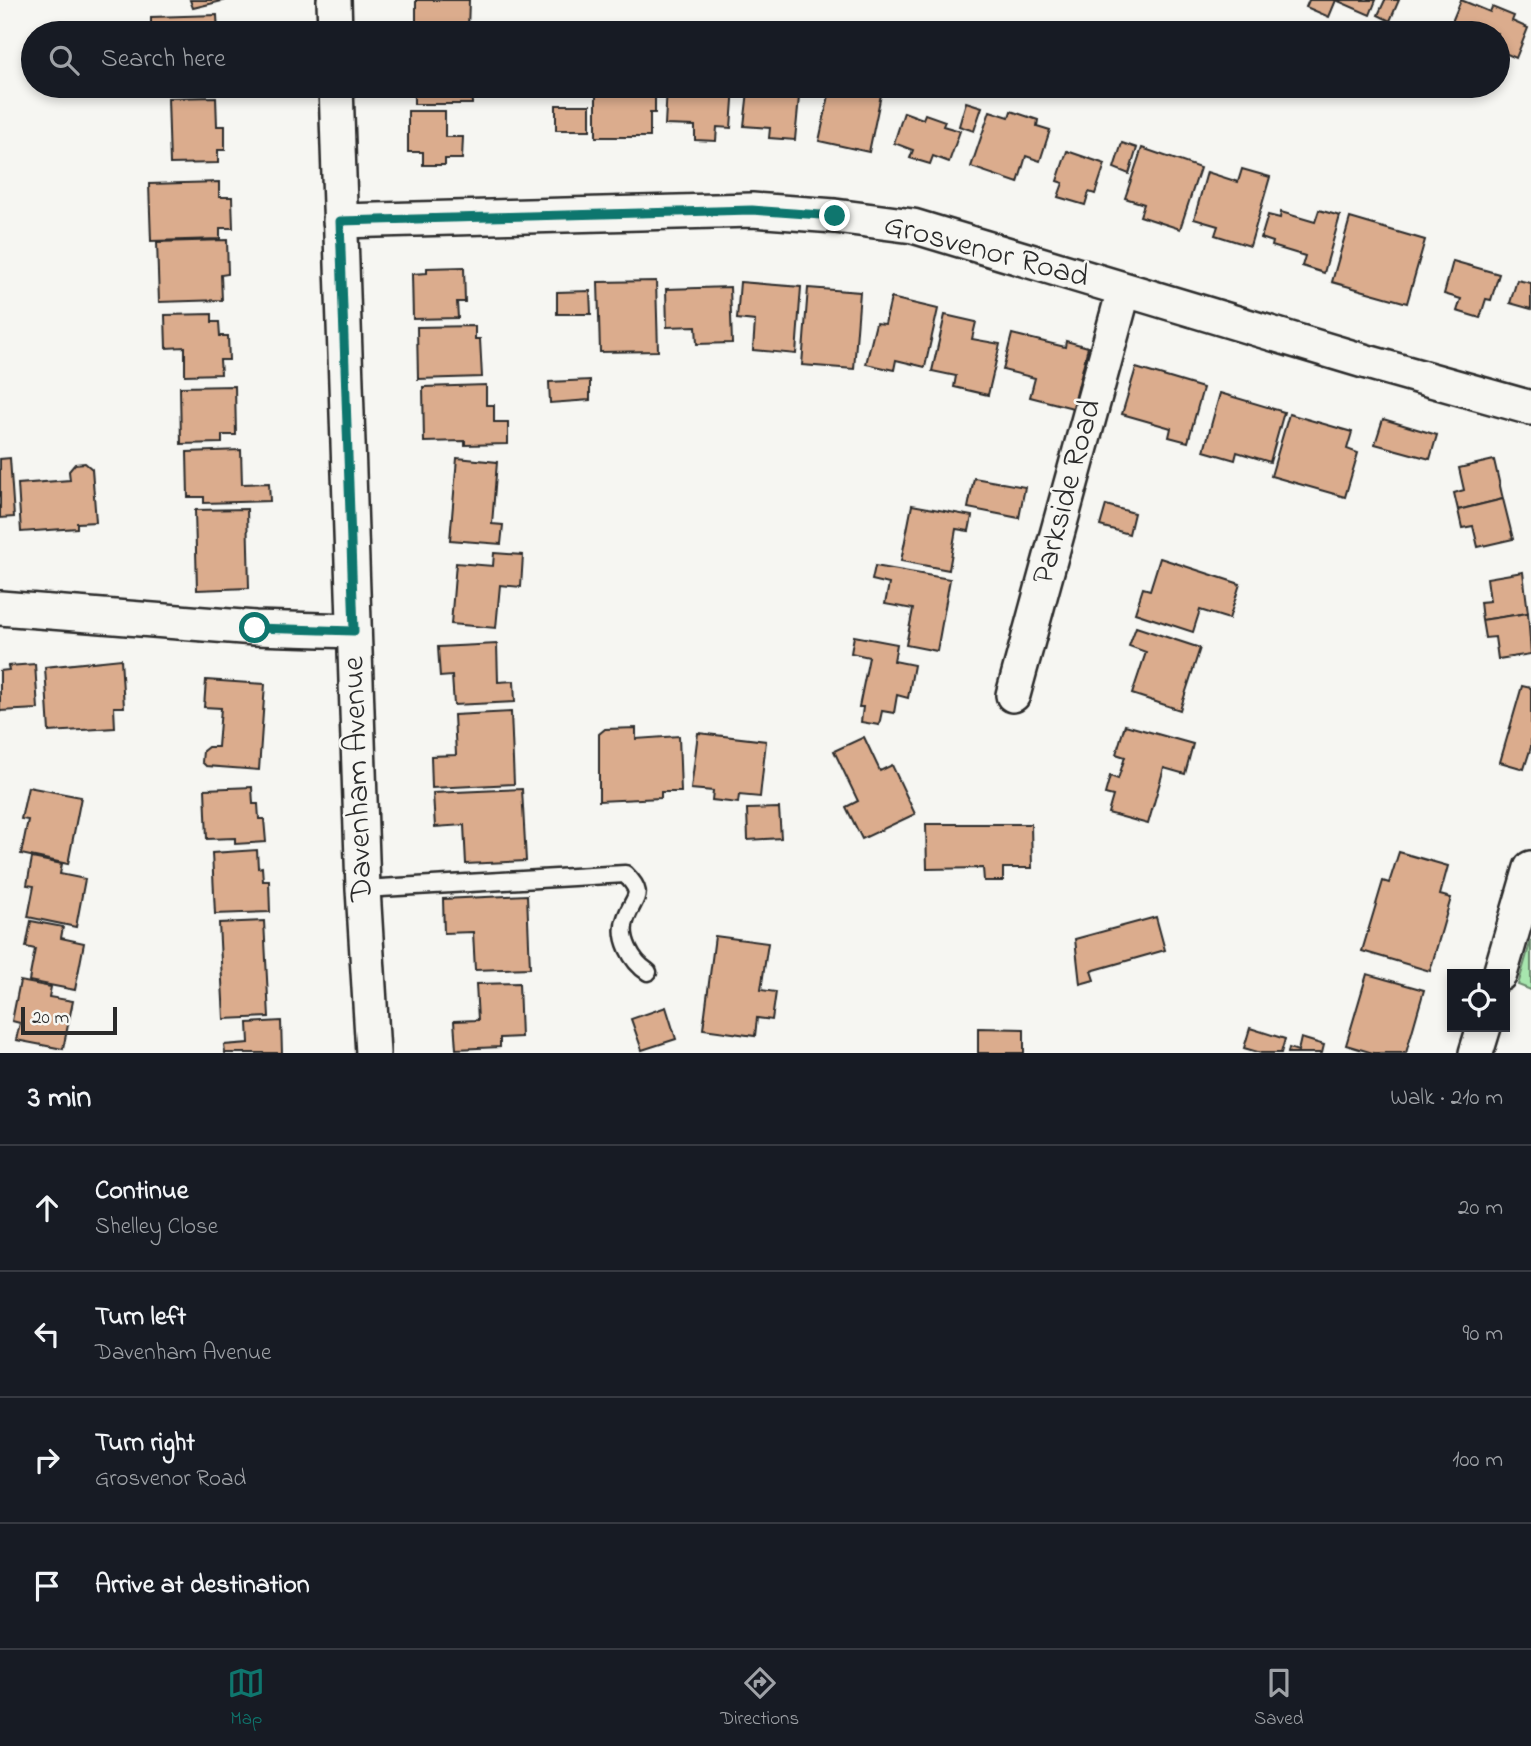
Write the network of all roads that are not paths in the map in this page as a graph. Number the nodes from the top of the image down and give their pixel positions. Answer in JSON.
{"nodes":[{"id":1,"x":334,"y":0,"type":"edge"},
{"id":2,"x":335,"y":21,"type":"edge"},
{"id":3,"x":336,"y":98,"type":"edge"},
{"id":4,"x":340,"y":221,"type":"junction"},
{"id":5,"x":1124,"y":290,"type":"junction"},
{"id":6,"x":1531,"y":408,"type":"edge"},
{"id":7,"x":0,"y":608,"type":"edge"},
{"id":8,"x":354,"y":631,"type":"junction"},
{"id":9,"x":1013,"y":695,"type":"dead end"},
{"id":10,"x":1531,"y":868,"type":"edge"},
{"id":11,"x":363,"y":889,"type":"junction"},
{"id":12,"x":1501,"y":969,"type":"edge"},
{"id":13,"x":648,"y":972,"type":"dead end"},
{"id":14,"x":1482,"y":1032,"type":"edge"},
{"id":15,"x":373,"y":1053,"type":"edge"},
{"id":16,"x":1476,"y":1053,"type":"edge"}],
"edges":[{"from":1,"to":2,"type":"street"},
{"from":3,"to":4,"type":"street","name":"Davenham Avenue"},
{"from":4,"to":5,"type":"street","name":"Grosvenor Road"},
{"from":4,"to":8,"type":"street","name":"Davenham Avenue"},
{"from":5,"to":6,"type":"street","name":"Grosvenor Road"},
{"from":5,"to":9,"type":"street","name":"Parkside Road"},
{"from":7,"to":8,"type":"street"},
{"from":8,"to":11,"type":"street","name":"Davenham Avenue"},
{"from":10,"to":12,"type":"street"},
{"from":11,"to":13,"type":"lane"},
{"from":11,"to":15,"type":"street","name":"Davenham Avenue"},
{"from":14,"to":16,"type":"street"}]}
